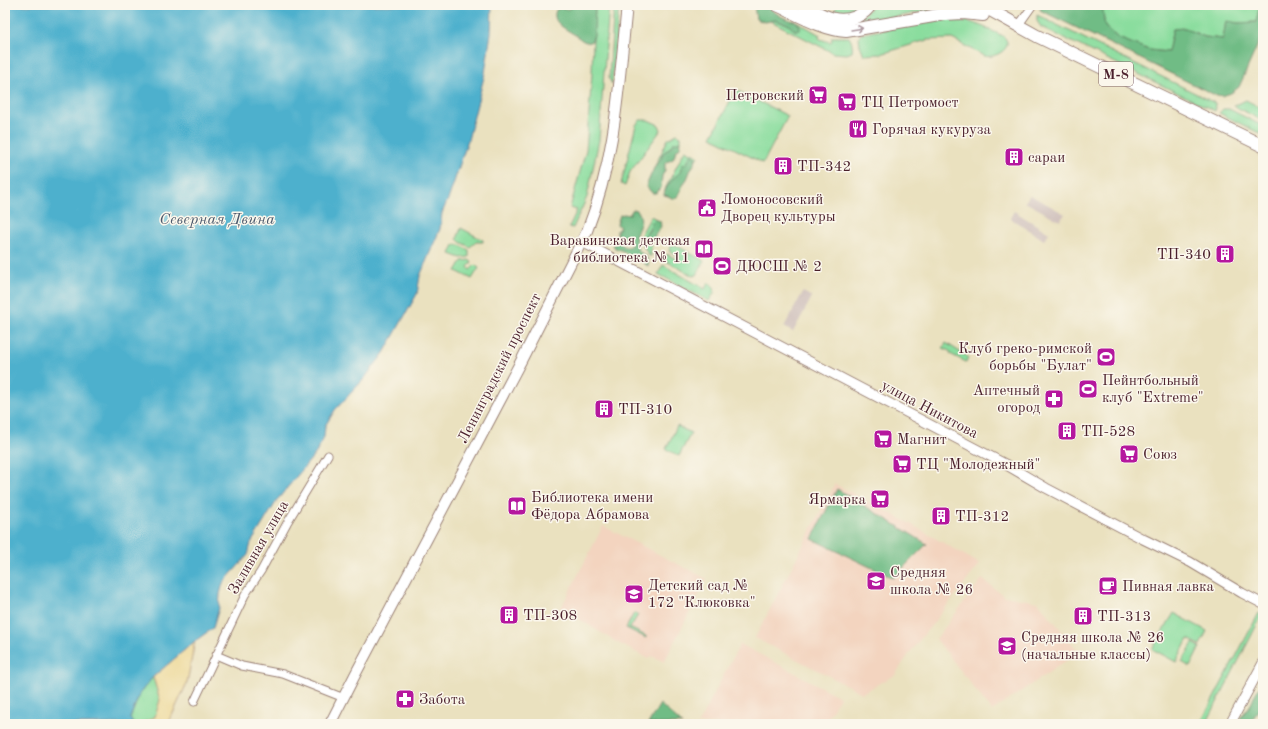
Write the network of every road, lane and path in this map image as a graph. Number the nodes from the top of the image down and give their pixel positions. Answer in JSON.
{"nodes":[{"id":1,"x":627,"y":5,"type":"edge"},
{"id":2,"x":777,"y":5,"type":"edge"},
{"id":3,"x":803,"y":5,"type":"edge"},
{"id":4,"x":870,"y":5,"type":"edge"},
{"id":5,"x":963,"y":5,"type":"edge"},
{"id":6,"x":1033,"y":5,"type":"edge"},
{"id":7,"x":984,"y":8,"type":"edge"},
{"id":8,"x":1018,"y":26,"type":"junction"},
{"id":9,"x":1263,"y":146,"type":"edge"},
{"id":10,"x":582,"y":242,"type":"junction"},
{"id":11,"x":328,"y":455,"type":"dead end"},
{"id":12,"x":1263,"y":604,"type":"edge"},
{"id":13,"x":216,"y":656,"type":"junction"},
{"id":14,"x":1263,"y":663,"type":"edge"},
{"id":15,"x":344,"y":698,"type":"junction"},
{"id":16,"x":194,"y":702,"type":"dead end"},
{"id":17,"x":330,"y":724,"type":"edge"},
{"id":18,"x":1230,"y":724,"type":"edge"}],
"edges":[{"from":1,"to":10,"type":"main road","name":"Ленинградский проспект"},
{"from":2,"to":7,"type":"main road","one_way":true},
{"from":3,"to":4,"type":"main road"},
{"from":5,"to":7,"type":"main road","number":"М-8"},
{"from":6,"to":8,"type":"street"},
{"from":7,"to":8,"type":"main road","number":"М-8"},
{"from":8,"to":9,"type":"main road","number":"М-8"},
{"from":10,"to":12,"type":"street","name":"улица Никитова"},
{"from":10,"to":15,"type":"main road","name":"Ленинградский проспект"},
{"from":11,"to":13,"type":"street","name":"Заливная улица"},
{"from":13,"to":15,"type":"street"},
{"from":13,"to":16,"type":"street","name":"Заливная улица"},
{"from":14,"to":18,"type":"street"},
{"from":15,"to":17,"type":"main road","name":"Ленинградский проспект"}]}
